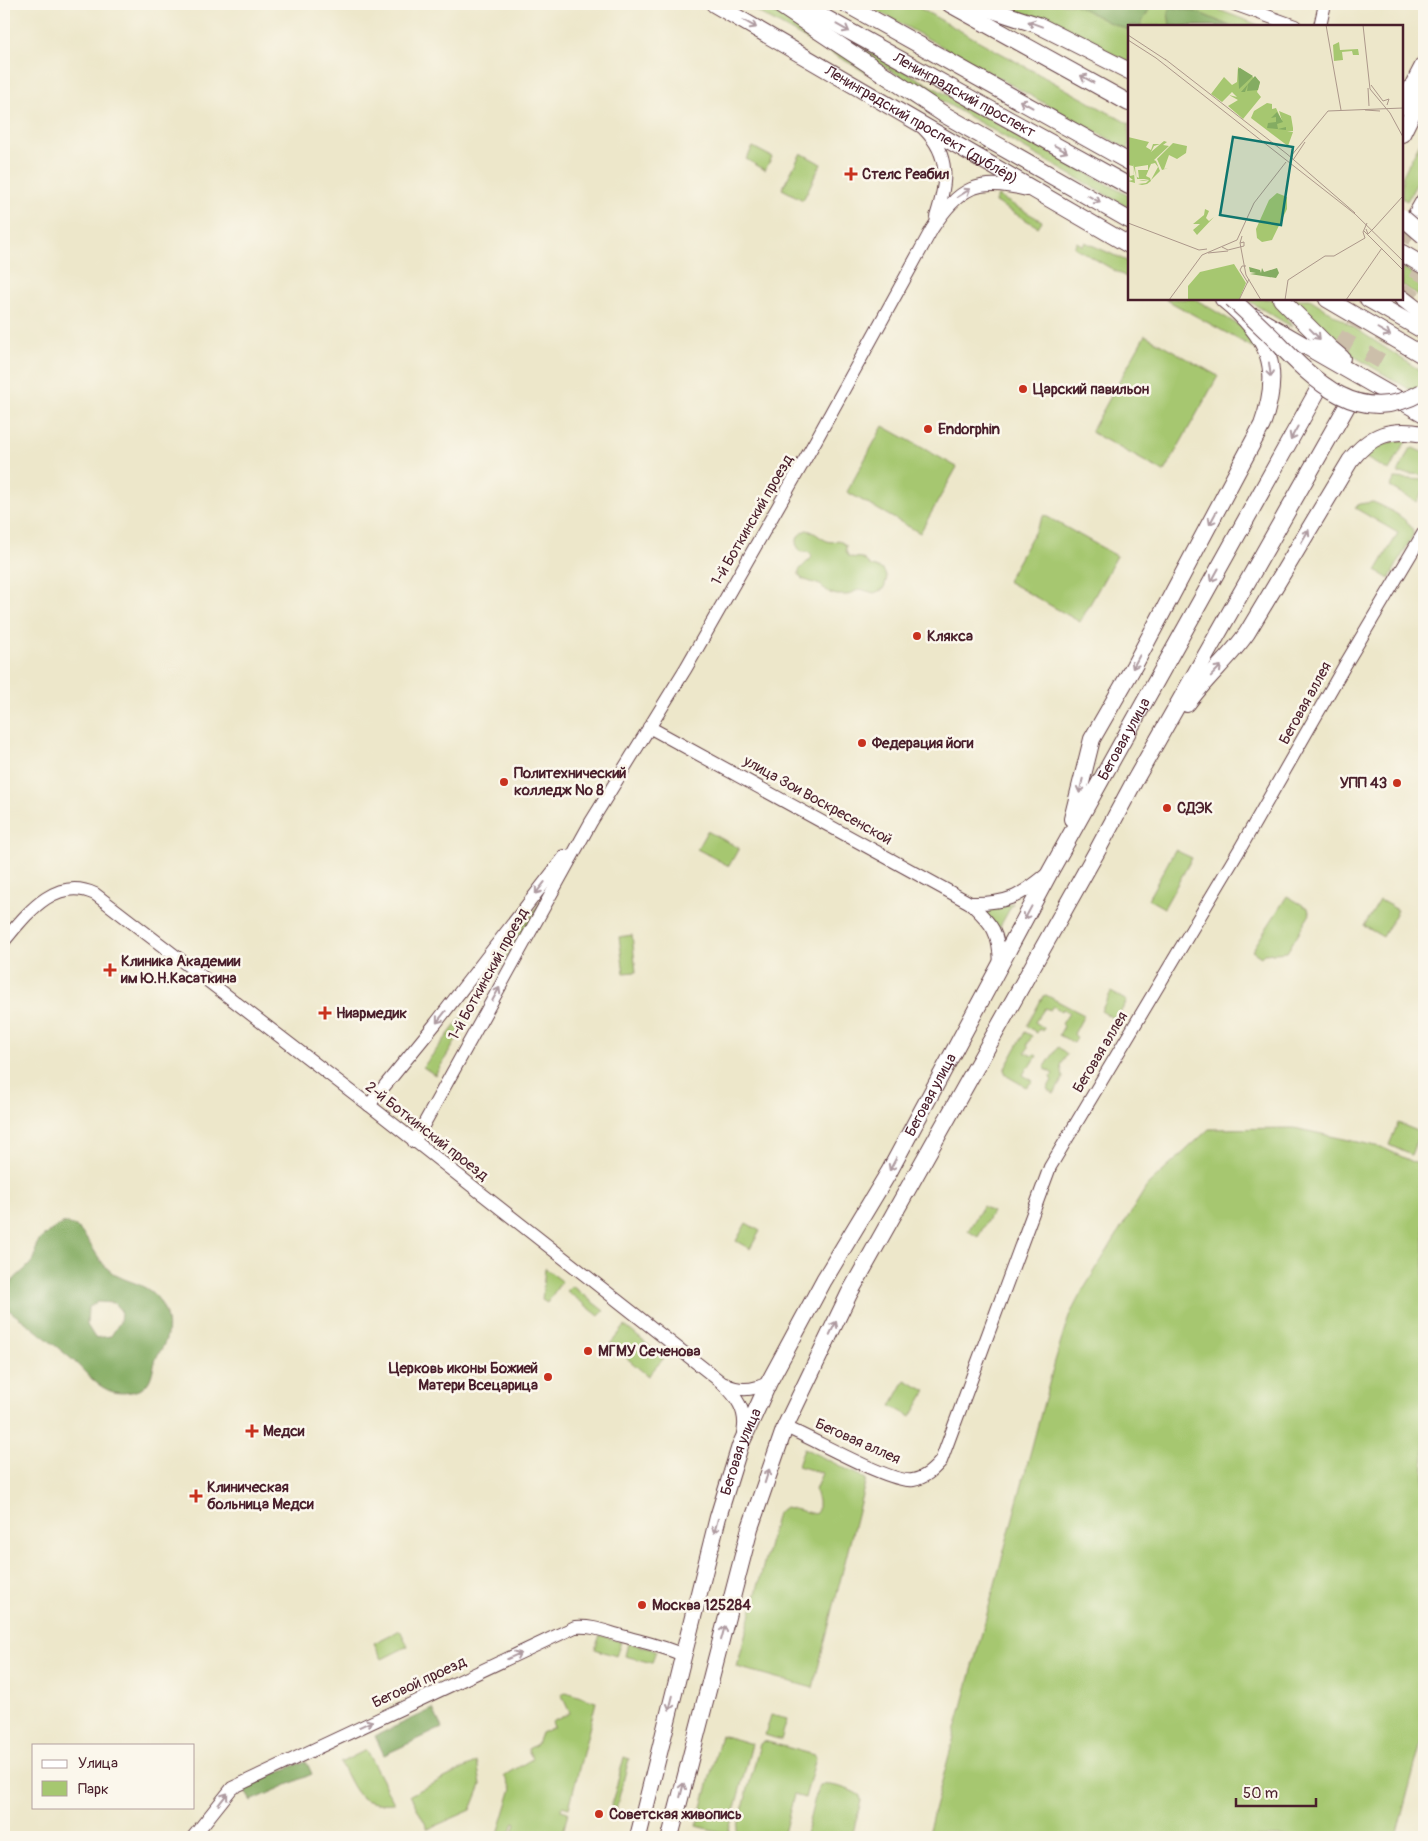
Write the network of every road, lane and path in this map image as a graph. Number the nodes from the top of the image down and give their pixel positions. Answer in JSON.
{"nodes":[{"id":1,"x":714,"y":4,"type":"edge"},
{"id":2,"x":778,"y":4,"type":"edge"},
{"id":3,"x":800,"y":4,"type":"edge"},
{"id":4,"x":846,"y":4,"type":"edge"},
{"id":5,"x":950,"y":4,"type":"edge"},
{"id":6,"x":974,"y":4,"type":"edge"},
{"id":7,"x":1234,"y":4,"type":"edge"},
{"id":8,"x":1325,"y":4,"type":"edge"},
{"id":9,"x":1292,"y":25,"type":"edge"},
{"id":10,"x":1320,"y":25,"type":"edge"},
{"id":11,"x":787,"y":45,"type":"junction"},
{"id":12,"x":1424,"y":64,"type":"edge"},
{"id":13,"x":1128,"y":70,"type":"edge"},
{"id":14,"x":1413,"y":86,"type":"edge"},
{"id":15,"x":1128,"y":102,"type":"edge"},
{"id":16,"x":1403,"y":104,"type":"edge"},
{"id":17,"x":907,"y":115,"type":"junction"},
{"id":18,"x":945,"y":115,"type":"junction"},
{"id":19,"x":1403,"y":130,"type":"edge"},
{"id":20,"x":1128,"y":161,"type":"edge"},
{"id":21,"x":1128,"y":185,"type":"edge"},
{"id":22,"x":1042,"y":195,"type":"junction"},
{"id":23,"x":1424,"y":200,"type":"edge"},
{"id":24,"x":1128,"y":219,"type":"edge"},
{"id":25,"x":1407,"y":219,"type":"edge"},
{"id":26,"x":932,"y":229,"type":"junction"},
{"id":27,"x":1424,"y":236,"type":"edge"},
{"id":28,"x":1128,"y":244,"type":"edge"},
{"id":29,"x":1403,"y":254,"type":"edge"},
{"id":30,"x":1423,"y":265,"type":"edge"},
{"id":31,"x":1403,"y":299,"type":"edge"},
{"id":32,"x":1224,"y":300,"type":"edge"},
{"id":33,"x":1225,"y":300,"type":"edge"},
{"id":34,"x":1233,"y":300,"type":"edge"},
{"id":35,"x":1282,"y":300,"type":"edge"},
{"id":36,"x":1328,"y":300,"type":"edge"},
{"id":37,"x":1370,"y":300,"type":"edge"},
{"id":38,"x":1424,"y":316,"type":"edge"},
{"id":39,"x":1424,"y":331,"type":"edge"},
{"id":40,"x":1424,"y":356,"type":"edge"},
{"id":41,"x":1318,"y":390,"type":"tunnel mouth"},
{"id":42,"x":1424,"y":391,"type":"edge"},
{"id":43,"x":1398,"y":399,"type":"junction"},
{"id":44,"x":1347,"y":406,"type":"tunnel mouth"},
{"id":45,"x":1424,"y":414,"type":"edge"},
{"id":46,"x":1424,"y":434,"type":"edge"},
{"id":47,"x":1424,"y":532,"type":"edge"},
{"id":48,"x":650,"y":727,"type":"junction"},
{"id":49,"x":1135,"y":780,"type":"junction"},
{"id":50,"x":591,"y":822,"type":"junction"},
{"id":51,"x":1063,"y":848,"type":"junction"},
{"id":52,"x":1051,"y":870,"type":"junction"},
{"id":53,"x":970,"y":903,"type":"junction"},
{"id":54,"x":4,"y":941,"type":"edge"},
{"id":55,"x":1000,"y":965,"type":"junction"},
{"id":56,"x":369,"y":1105,"type":"junction"},
{"id":57,"x":414,"y":1142,"type":"junction"},
{"id":58,"x":721,"y":1382,"type":"junction"},
{"id":59,"x":769,"y":1382,"type":"junction"},
{"id":60,"x":785,"y":1427,"type":"junction"},
{"id":61,"x":740,"y":1446,"type":"junction"},
{"id":62,"x":683,"y":1655,"type":"junction"},
{"id":63,"x":193,"y":1837,"type":"edge"},
{"id":64,"x":638,"y":1837,"type":"edge"},
{"id":65,"x":670,"y":1837,"type":"edge"}],
"edges":[{"from":1,"to":11,"type":"main road","name":"Ленинградский проспект (дублёр)","one_way":true},
{"from":2,"to":18,"type":"main road"},
{"from":3,"to":21,"type":"main road","name":"Ленинградский проспект","one_way":true},
{"from":20,"to":4,"type":"main road","name":"Ленинградский проспект","one_way":true},
{"from":15,"to":5,"type":"main road","one_way":true},
{"from":13,"to":6,"type":"main road","one_way":true},
{"from":7,"to":9,"type":"street"},
{"from":8,"to":10,"type":"street"},
{"from":11,"to":17,"type":"main road","name":"Ленинградский проспект (дублёр)"},
{"from":11,"to":18,"type":"main road"},
{"from":12,"to":14,"type":"main road"},
{"from":14,"to":16,"type":"main road"},
{"from":14,"to":19,"type":"main road"},
{"from":17,"to":22,"type":"main road","name":"Ленинградский проспект (дублёр)"},
{"from":17,"to":26,"type":"street","name":"1-й Боткинский проезд"},
{"from":18,"to":24,"type":"main road","one_way":true},
{"from":26,"to":22,"type":"street","name":"1-й Боткинский проезд","one_way":true},
{"from":22,"to":28,"type":"main road","name":"Ленинградский проспект (дублёр)"},
{"from":23,"to":25,"type":"main road"},
{"from":25,"to":27,"type":"main road","bridge":true},
{"from":26,"to":48,"type":"street","name":"1-й Боткинский проезд"},
{"from":29,"to":30,"type":"main road"},
{"from":31,"to":38,"type":"main road"},
{"from":32,"to":51,"type":"main road","one_way":true},
{"from":33,"to":43,"type":"main road"},
{"from":34,"to":42,"type":"main road","bridge":true},
{"from":35,"to":43,"type":"main road","one_way":true},
{"from":36,"to":40,"type":"main road","one_way":true},
{"from":37,"to":39,"type":"main road"},
{"from":41,"to":51,"type":"main road","name":"Беговая улица","one_way":true},
{"from":43,"to":45,"type":"main road"},
{"from":44,"to":49,"type":"main road","name":"Беговая улица"},
{"from":49,"to":46,"type":"main road","name":"Беговая улица","one_way":true},
{"from":47,"to":60,"type":"street","name":"Беговая аллея"},
{"from":48,"to":50,"type":"street","name":"1-й Боткинский проезд"},
{"from":48,"to":53,"type":"street","name":"улица Зои Воскресенской"},
{"from":60,"to":49,"type":"main road","name":"Беговая улица","one_way":true},
{"from":50,"to":56,"type":"street","name":"1-й Боткинский проезд","one_way":true},
{"from":57,"to":50,"type":"street","name":"1-й Боткинский проезд","one_way":true},
{"from":51,"to":52,"type":"main road","name":"Беговая улица"},
{"from":52,"to":53,"type":"street"},
{"from":52,"to":55,"type":"main road","name":"Беговая улица","one_way":true},
{"from":53,"to":55,"type":"street","name":"улица Зои Воскресенской"},
{"from":54,"to":56,"type":"street","name":"2-й Боткинский проезд"},
{"from":55,"to":59,"type":"main road","name":"Беговая улица","one_way":true},
{"from":56,"to":57,"type":"street","name":"2-й Боткинский проезд"},
{"from":57,"to":58,"type":"street","name":"2-й Боткинский проезд"},
{"from":58,"to":59,"type":"street","name":"2-й Боткинский проезд"},
{"from":58,"to":61,"type":"street","name":"2-й Боткинский проезд"},
{"from":59,"to":61,"type":"main road","name":"Беговая улица"},
{"from":65,"to":60,"type":"main road","name":"Беговая улица","one_way":true},
{"from":61,"to":62,"type":"main road","name":"Беговая улица","one_way":true},
{"from":63,"to":62,"type":"street","name":"Беговой проезд","one_way":true},
{"from":62,"to":64,"type":"main road","name":"Беговая улица","one_way":true}]}
